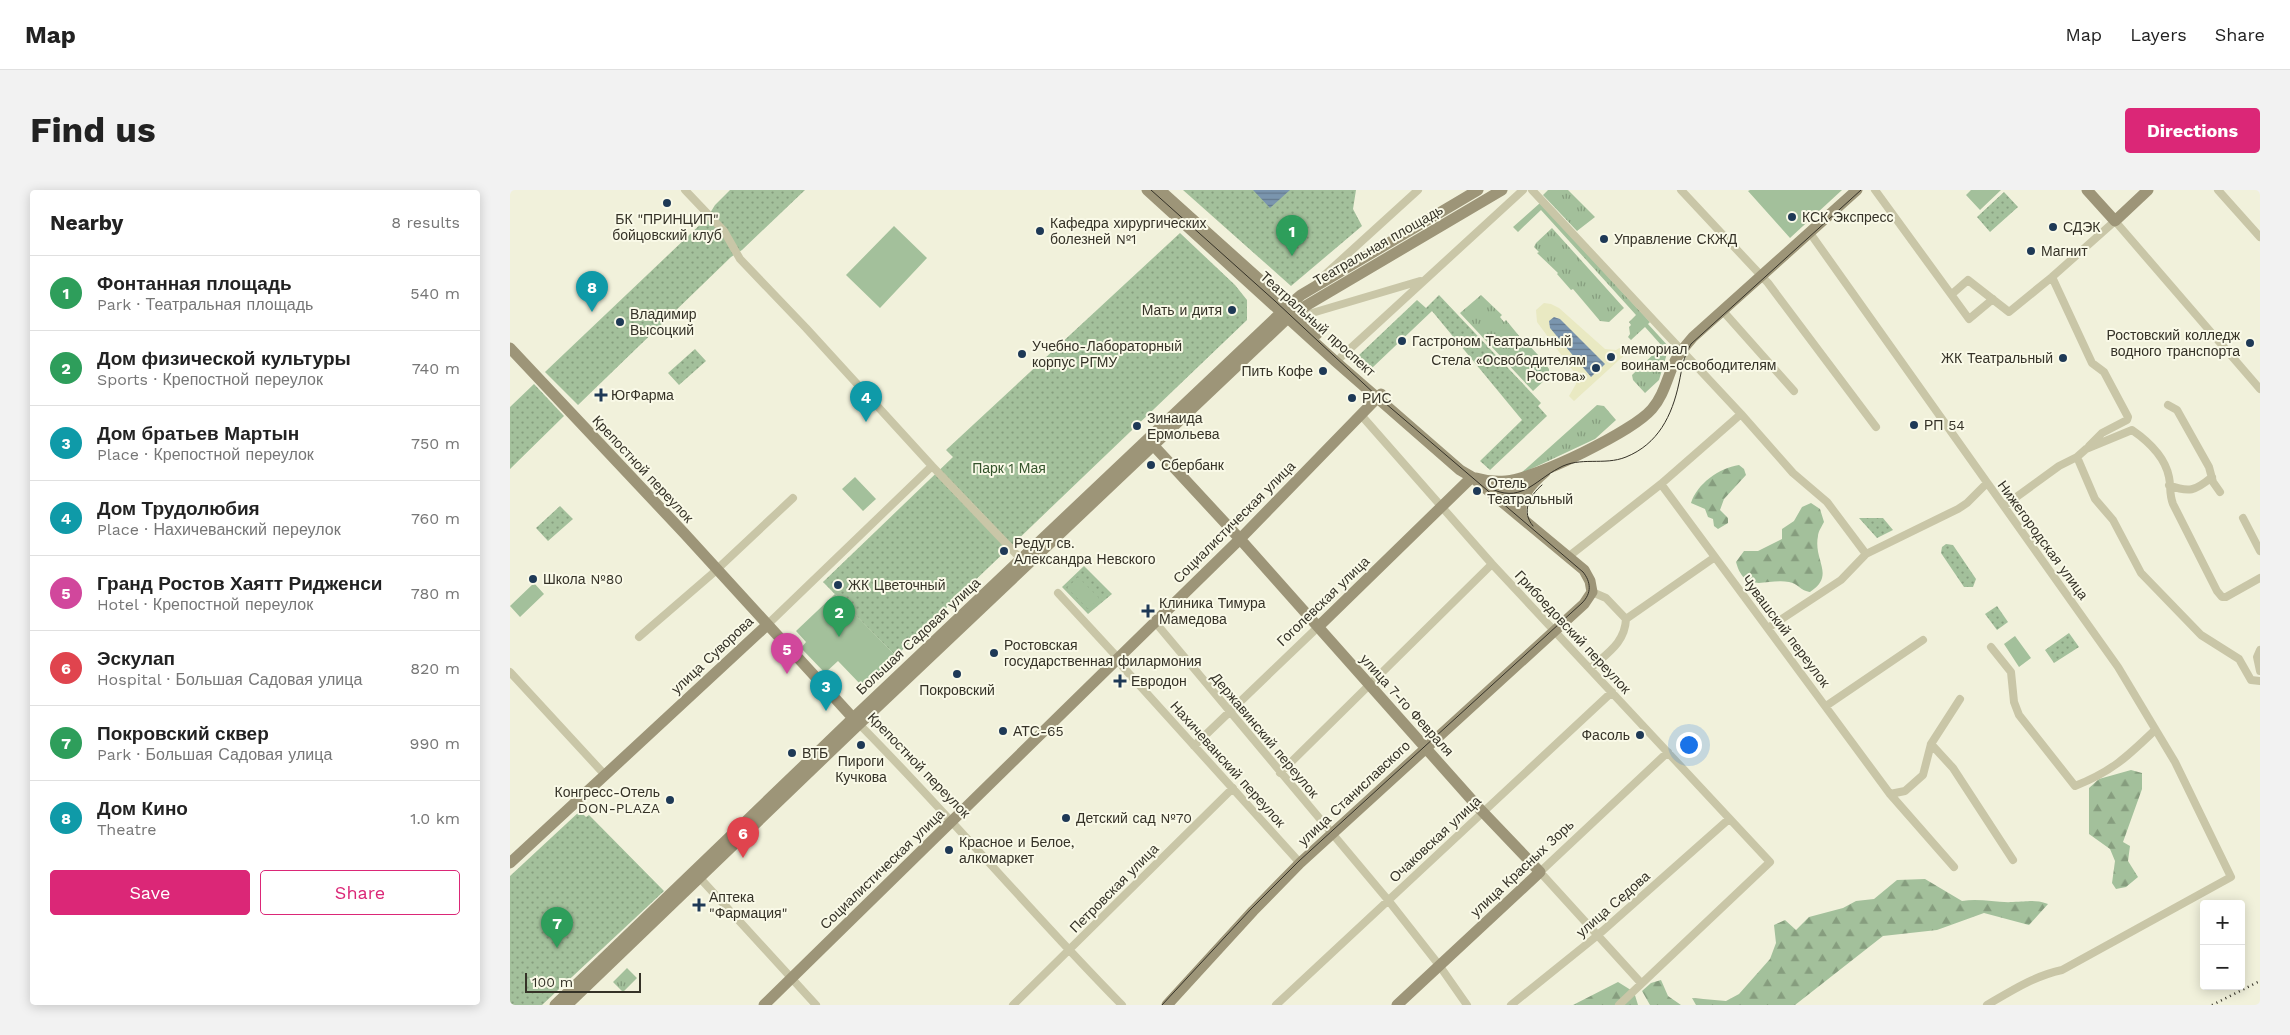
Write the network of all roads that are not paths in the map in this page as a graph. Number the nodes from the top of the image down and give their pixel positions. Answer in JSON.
{"nodes":[{"id":1,"x":685,"y":190,"type":"edge"},
{"id":2,"x":1147,"y":190,"type":"edge"},
{"id":3,"x":1160,"y":190,"type":"edge"},
{"id":4,"x":1418,"y":190,"type":"edge"},
{"id":5,"x":1478,"y":190,"type":"edge"},
{"id":6,"x":1502,"y":190,"type":"edge"},
{"id":7,"x":1523,"y":190,"type":"edge"},
{"id":8,"x":1532,"y":190,"type":"edge"},
{"id":9,"x":1680,"y":190,"type":"edge"},
{"id":10,"x":1857,"y":190,"type":"edge"},
{"id":11,"x":1875,"y":190,"type":"edge"},
{"id":12,"x":2087,"y":190,"type":"edge"},
{"id":13,"x":2148,"y":190,"type":"edge"},
{"id":14,"x":2218,"y":190,"type":"edge"},
{"id":15,"x":2115,"y":221,"type":"junction"},
{"id":16,"x":1810,"y":233,"type":"junction"},
{"id":17,"x":2260,"y":237,"type":"edge"},
{"id":18,"x":1761,"y":277,"type":"junction"},
{"id":19,"x":2052,"y":277,"type":"junction"},
{"id":20,"x":1423,"y":280,"type":"junction"},
{"id":21,"x":1952,"y":294,"type":"junction"},
{"id":22,"x":1301,"y":295,"type":"junction"},
{"id":23,"x":1993,"y":299,"type":"junction"},
{"id":24,"x":1722,"y":310,"type":"junction"},
{"id":25,"x":1289,"y":311,"type":"junction"},
{"id":26,"x":510,"y":348,"type":"edge"},
{"id":27,"x":1682,"y":350,"type":"junction"},
{"id":28,"x":1341,"y":357,"type":"junction"},
{"id":29,"x":2260,"y":389,"type":"edge"},
{"id":30,"x":1794,"y":391,"type":"dead end"},
{"id":31,"x":1379,"y":396,"type":"junction"},
{"id":32,"x":2168,"y":405,"type":"dead end"},
{"id":33,"x":1741,"y":414,"type":"junction"},
{"id":34,"x":1361,"y":415,"type":"junction"},
{"id":35,"x":1876,"y":428,"type":"dead end"},
{"id":36,"x":1153,"y":445,"type":"junction"},
{"id":37,"x":2086,"y":449,"type":"junction"},
{"id":38,"x":2077,"y":457,"type":"junction"},
{"id":39,"x":1554,"y":465,"type":"junction"},
{"id":40,"x":932,"y":466,"type":"junction"},
{"id":41,"x":1472,"y":477,"type":"junction"},
{"id":42,"x":2212,"y":477,"type":"junction"},
{"id":43,"x":1661,"y":484,"type":"junction"},
{"id":44,"x":1987,"y":484,"type":"junction"},
{"id":45,"x":2169,"y":485,"type":"junction"},
{"id":46,"x":1527,"y":492,"type":"junction"},
{"id":47,"x":2220,"y":492,"type":"dead end"},
{"id":48,"x":1493,"y":494,"type":"junction"},
{"id":49,"x":793,"y":498,"type":"dead end"},
{"id":50,"x":1442,"y":506,"type":"junction"},
{"id":51,"x":2004,"y":506,"type":"junction"},
{"id":52,"x":1522,"y":518,"type":"junction"},
{"id":53,"x":2243,"y":518,"type":"dead end"},
{"id":54,"x":1240,"y":538,"type":"junction"},
{"id":55,"x":2260,"y":552,"type":"edge"},
{"id":56,"x":1866,"y":554,"type":"junction"},
{"id":57,"x":1568,"y":557,"type":"junction"},
{"id":58,"x":1715,"y":557,"type":"junction"},
{"id":59,"x":1021,"y":559,"type":"junction"},
{"id":60,"x":1492,"y":564,"type":"junction"},
{"id":61,"x":717,"y":570,"type":"junction"},
{"id":62,"x":2260,"y":578,"type":"edge"},
{"id":63,"x":1592,"y":592,"type":"junction"},
{"id":64,"x":1058,"y":593,"type":"dead end"},
{"id":65,"x":1626,"y":619,"type":"junction"},
{"id":66,"x":1155,"y":622,"type":"junction"},
{"id":67,"x":767,"y":625,"type":"junction"},
{"id":68,"x":1318,"y":627,"type":"junction"},
{"id":69,"x":1768,"y":628,"type":"junction"},
{"id":70,"x":1553,"y":630,"type":"junction"},
{"id":71,"x":639,"y":637,"type":"dead end"},
{"id":72,"x":1923,"y":640,"type":"dead end"},
{"id":73,"x":1991,"y":647,"type":"dead end"},
{"id":74,"x":2260,"y":650,"type":"edge"},
{"id":75,"x":1118,"y":658,"type":"junction"},
{"id":76,"x":1590,"y":669,"type":"junction"},
{"id":77,"x":2260,"y":671,"type":"edge"},
{"id":78,"x":510,"y":672,"type":"edge"},
{"id":79,"x":2260,"y":681,"type":"edge"},
{"id":80,"x":1369,"y":686,"type":"junction"},
{"id":81,"x":1612,"y":692,"type":"junction"},
{"id":82,"x":1960,"y":699,"type":"dead end"},
{"id":83,"x":1826,"y":706,"type":"junction"},
{"id":84,"x":1229,"y":712,"type":"junction"},
{"id":85,"x":856,"y":721,"type":"junction"},
{"id":86,"x":2155,"y":730,"type":"junction"},
{"id":87,"x":1931,"y":744,"type":"junction"},
{"id":88,"x":1194,"y":746,"type":"junction"},
{"id":89,"x":1426,"y":747,"type":"junction"},
{"id":90,"x":1668,"y":752,"type":"junction"},
{"id":91,"x":1280,"y":773,"type":"junction"},
{"id":92,"x":605,"y":775,"type":"junction"},
{"id":93,"x":1233,"y":788,"type":"junction"},
{"id":94,"x":1890,"y":794,"type":"junction"},
{"id":95,"x":1483,"y":812,"type":"junction"},
{"id":96,"x":1730,"y":819,"type":"junction"},
{"id":97,"x":953,"y":821,"type":"junction"},
{"id":98,"x":1332,"y":834,"type":"junction"},
{"id":99,"x":2013,"y":860,"type":"dead end"},
{"id":100,"x":510,"y":863,"type":"edge"},
{"id":101,"x":1300,"y":863,"type":"junction"},
{"id":102,"x":1954,"y":867,"type":"dead end"},
{"id":103,"x":1540,"y":872,"type":"junction"},
{"id":104,"x":700,"y":877,"type":"junction"},
{"id":105,"x":1388,"y":900,"type":"junction"},
{"id":106,"x":1598,"y":935,"type":"junction"},
{"id":107,"x":1069,"y":950,"type":"junction"},
{"id":108,"x":1440,"y":965,"type":"junction"},
{"id":109,"x":791,"y":978,"type":"junction"},
{"id":110,"x":1641,"y":984,"type":"junction"},
{"id":111,"x":555,"y":1005,"type":"edge"},
{"id":112,"x":567,"y":1005,"type":"edge"},
{"id":113,"x":764,"y":1005,"type":"edge"},
{"id":114,"x":816,"y":1005,"type":"edge"},
{"id":115,"x":1013,"y":1005,"type":"edge"},
{"id":116,"x":1122,"y":1005,"type":"edge"},
{"id":117,"x":1167,"y":1005,"type":"edge"},
{"id":118,"x":1276,"y":1005,"type":"edge"},
{"id":119,"x":1397,"y":1005,"type":"edge"},
{"id":120,"x":1467,"y":1005,"type":"edge"},
{"id":121,"x":1511,"y":1005,"type":"edge"},
{"id":122,"x":1619,"y":1005,"type":"edge"},
{"id":123,"x":1987,"y":1005,"type":"edge"}],
"edges":[{"from":1,"to":40,"type":"street"},
{"from":2,"to":25,"type":"main road","name":"Театральный проспект"},
{"from":3,"to":25,"type":"main road","name":"Театральный проспект"},
{"from":4,"to":22,"type":"street","name":"Театральная площадь"},
{"from":5,"to":22,"type":"main road","name":"Театральная площадь"},
{"from":6,"to":25,"type":"main road","name":"Театральная площадь"},
{"from":7,"to":20,"type":"street"},
{"from":8,"to":27,"type":"street"},
{"from":9,"to":18,"type":"street"},
{"from":10,"to":16,"type":"main road"},
{"from":11,"to":21,"type":"street"},
{"from":12,"to":15,"type":"main road"},
{"from":13,"to":15,"type":"main road"},
{"from":14,"to":17,"type":"street"},
{"from":15,"to":19,"type":"street"},
{"from":15,"to":29,"type":"street"},
{"from":16,"to":18,"type":"main road"},
{"from":16,"to":44,"type":"street","name":"Нижегородская улица"},
{"from":18,"to":24,"type":"main road"},
{"from":18,"to":35,"type":"street"},
{"from":19,"to":23,"type":"street"},
{"from":19,"to":37,"type":"street"},
{"from":20,"to":25,"type":"street"},
{"from":20,"to":28,"type":"street"},
{"from":21,"to":23,"type":"street"},
{"from":21,"to":23,"type":"street"},
{"from":22,"to":25,"type":"main road","name":"Театральная площадь"},
{"from":24,"to":27,"type":"main road"},
{"from":24,"to":30,"type":"street"},
{"from":25,"to":28,"type":"main road","name":"Театральный проспект"},
{"from":25,"to":31,"type":"main road","name":"Театральный проспект"},
{"from":25,"to":36,"type":"main road","name":"Большая Садовая улица"},
{"from":25,"to":59,"type":"main road","name":"Большая Садовая улица"},
{"from":26,"to":61,"type":"main road","name":"Крепостной переулок"},
{"from":27,"to":33,"type":"street"},
{"from":27,"to":39,"type":"main road"},
{"from":28,"to":31,"type":"main road","name":"Театральный проспект"},
{"from":31,"to":34,"type":"main road","name":"Социалистическая улица"},
{"from":31,"to":41,"type":"main road","name":"Театральный проспект"},
{"from":32,"to":42,"type":"street"},
{"from":33,"to":43,"type":"street"},
{"from":33,"to":56,"type":"street"},
{"from":34,"to":50,"type":"street","name":"Грибоедовский переулок"},
{"from":34,"to":54,"type":"main road","name":"Социалистическая улица"},
{"from":36,"to":54,"type":"main road","name":"улица 7-го Февраля"},
{"from":36,"to":85,"type":"main road","name":"Большая Садовая улица"},
{"from":37,"to":38,"type":"street"},
{"from":37,"to":45,"type":"street"},
{"from":38,"to":51,"type":"street"},
{"from":38,"to":79,"type":"street"},
{"from":39,"to":41,"type":"main road"},
{"from":39,"to":46,"type":"main road"},
{"from":40,"to":59,"type":"street"},
{"from":40,"to":67,"type":"street","name":"улица Суворова"},
{"from":41,"to":48,"type":"main road","name":"Театральный проспект"},
{"from":41,"to":50,"type":"main road","name":"Гоголевская улица"},
{"from":42,"to":45,"type":"street"},
{"from":42,"to":47,"type":"street"},
{"from":43,"to":57,"type":"street"},
{"from":43,"to":58,"type":"street","name":"Чувашский переулок"},
{"from":44,"to":51,"type":"street","name":"Нижегородская улица"},
{"from":44,"to":56,"type":"street"},
{"from":45,"to":62,"type":"street"},
{"from":46,"to":48,"type":"main road"},
{"from":46,"to":52,"type":"main road"},
{"from":48,"to":52,"type":"main road","name":"Театральный проспект"},
{"from":49,"to":61,"type":"street"},
{"from":50,"to":60,"type":"street","name":"Грибоедовский переулок"},
{"from":50,"to":68,"type":"main road","name":"Гоголевская улица"},
{"from":51,"to":86,"type":"street","name":"Нижегородская улица"},
{"from":52,"to":57,"type":"main road","name":"Театральный проспект"},
{"from":53,"to":55,"type":"street"},
{"from":54,"to":66,"type":"main road","name":"Социалистическая улица"},
{"from":54,"to":68,"type":"main road","name":"улица 7-го Февраля"},
{"from":56,"to":69,"type":"street"},
{"from":57,"to":63,"type":"main road","name":"Театральный проспект"},
{"from":58,"to":65,"type":"street"},
{"from":58,"to":69,"type":"street","name":"Чувашский переулок"},
{"from":59,"to":85,"type":"main road","name":"Большая Садовая улица"},
{"from":60,"to":70,"type":"street","name":"Грибоедовский переулок"},
{"from":60,"to":80,"type":"street"},
{"from":61,"to":67,"type":"main road","name":"Крепостной переулок"},
{"from":61,"to":71,"type":"street"},
{"from":63,"to":65,"type":"street"},
{"from":63,"to":70,"type":"main road","name":"улица Станиславского"},
{"from":64,"to":75,"type":"street","name":"Нахичеванский переулок"},
{"from":65,"to":76,"type":"street"},
{"from":66,"to":75,"type":"main road","name":"Социалистическая улица"},
{"from":66,"to":84,"type":"street","name":"Державинский переулок"},
{"from":67,"to":85,"type":"main road","name":"Крепостной переулок"},
{"from":67,"to":92,"type":"main road","name":"улица Суворова"},
{"from":68,"to":80,"type":"main road","name":"улица 7-го Февраля"},
{"from":68,"to":84,"type":"street","name":"Гоголевская улица"},
{"from":69,"to":83,"type":"street","name":"Чувашский переулок"},
{"from":70,"to":76,"type":"street","name":"Грибоедовский переулок"},
{"from":70,"to":89,"type":"main road","name":"улица Станиславского"},
{"from":72,"to":83,"type":"street"},
{"from":73,"to":86,"type":"street"},
{"from":74,"to":77,"type":"street"},
{"from":75,"to":88,"type":"street","name":"Нахичеванский переулок"},
{"from":75,"to":97,"type":"main road","name":"Социалистическая улица"},
{"from":76,"to":81,"type":"street","name":"Грибоедовский переулок"},
{"from":78,"to":92,"type":"street"},
{"from":80,"to":89,"type":"main road","name":"улица 7-го Февраля"},
{"from":80,"to":91,"type":"street"},
{"from":81,"to":90,"type":"street","name":"Грибоедовский переулок"},
{"from":81,"to":95,"type":"street","name":"Очаковская улица"},
{"from":82,"to":87,"type":"street"},
{"from":83,"to":94,"type":"street","name":"Чувашский переулок"},
{"from":84,"to":88,"type":"street","name":"Гоголевская улица"},
{"from":84,"to":91,"type":"street","name":"Державинский переулок"},
{"from":85,"to":97,"type":"street","name":"Крепостной переулок"},
{"from":85,"to":104,"type":"main road","name":"Большая Садовая улица"},
{"from":85,"to":111,"type":"main road","name":"Большая Садовая улица"},
{"from":86,"to":123,"type":"street","name":"Нижегородская улица"},
{"from":87,"to":94,"type":"street"},
{"from":87,"to":99,"type":"street"},
{"from":88,"to":93,"type":"street","name":"Нахичеванский переулок"},
{"from":89,"to":95,"type":"main road","name":"улица 7-го Февраля"},
{"from":89,"to":98,"type":"main road","name":"улица Станиславского"},
{"from":90,"to":96,"type":"street","name":"Грибоедовский переулок"},
{"from":90,"to":103,"type":"street","name":"улица Красных Зорь"},
{"from":91,"to":98,"type":"street","name":"Державинский переулок"},
{"from":92,"to":100,"type":"main road","name":"улица Суворова"},
{"from":93,"to":101,"type":"street","name":"Нахичеванский переулок"},
{"from":93,"to":107,"type":"street","name":"Петровская улица"},
{"from":94,"to":102,"type":"street","name":"Чувашский переулок"},
{"from":95,"to":103,"type":"main road","name":"улица 7-го Февраля"},
{"from":95,"to":105,"type":"street","name":"Очаковская улица"},
{"from":96,"to":106,"type":"street","name":"улица Седова"},
{"from":96,"to":110,"type":"street","name":"Грибоедовский переулок"},
{"from":97,"to":107,"type":"street","name":"Крепостной переулок"},
{"from":97,"to":109,"type":"main road","name":"Социалистическая улица"},
{"from":98,"to":101,"type":"main road","name":"улица Станиславского"},
{"from":98,"to":105,"type":"street","name":"Державинский переулок"},
{"from":101,"to":117,"type":"main road","name":"улица Станиславского"},
{"from":103,"to":106,"type":"street","name":"улица 7-го Февраля"},
{"from":103,"to":108,"type":"main road","name":"улица Красных Зорь"},
{"from":104,"to":109,"type":"street"},
{"from":104,"to":112,"type":"main road","name":"Большая Садовая улица"},
{"from":105,"to":108,"type":"street","name":"Державинский переулок"},
{"from":105,"to":118,"type":"street","name":"Очаковская улица"},
{"from":106,"to":110,"type":"street","name":"улица 7-го Февраля"},
{"from":106,"to":121,"type":"street","name":"улица Седова"},
{"from":107,"to":115,"type":"street","name":"Петровская улица"},
{"from":107,"to":116,"type":"street","name":"Крепостной переулок"},
{"from":108,"to":119,"type":"main road","name":"улица Красных Зорь"},
{"from":108,"to":120,"type":"street","name":"Державинский переулок"},
{"from":109,"to":113,"type":"main road","name":"Социалистическая улица"},
{"from":109,"to":114,"type":"street"},
{"from":110,"to":122,"type":"street"}]}
